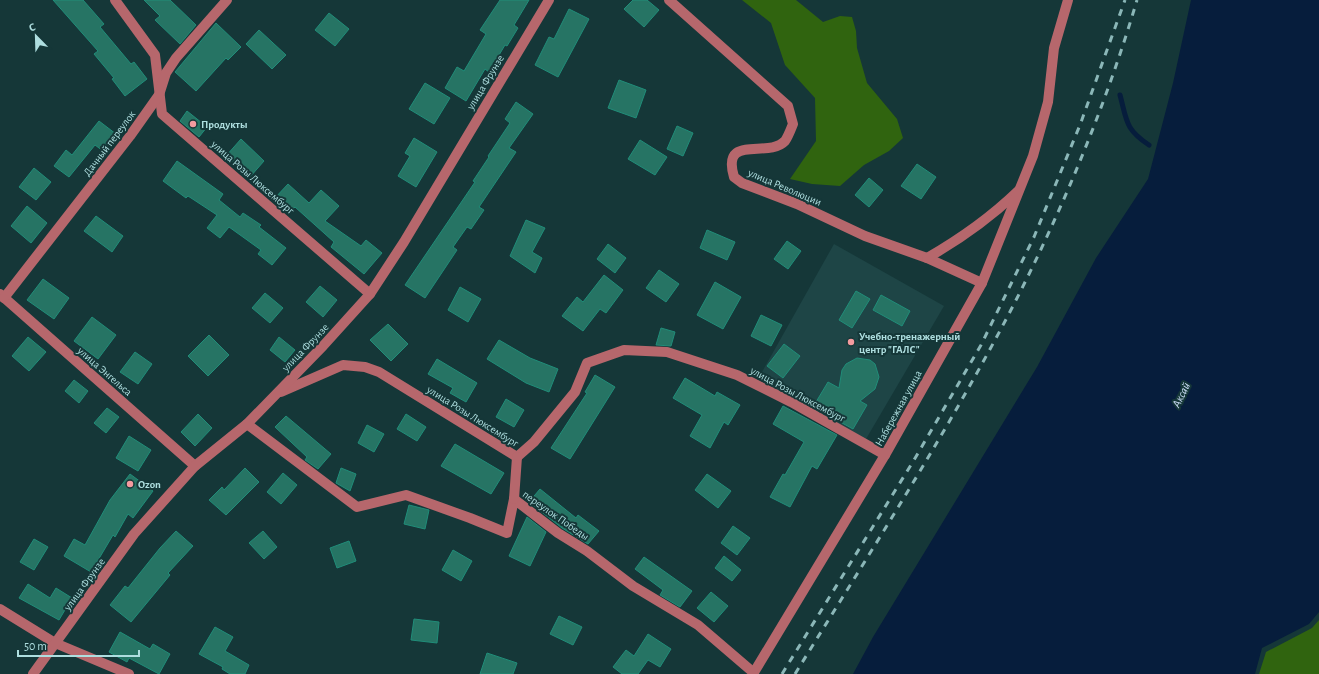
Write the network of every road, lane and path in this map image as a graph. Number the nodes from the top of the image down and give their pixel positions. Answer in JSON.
{"nodes":[{"id":1,"x":115,"y":0,"type":"edge"},
{"id":2,"x":227,"y":0,"type":"edge"},
{"id":3,"x":548,"y":0,"type":"edge"},
{"id":4,"x":669,"y":0,"type":"edge"},
{"id":5,"x":1068,"y":0,"type":"edge"},
{"id":6,"x":159,"y":95,"type":"junction"},
{"id":7,"x":1020,"y":190,"type":"junction"},
{"id":8,"x":927,"y":258,"type":"junction"},
{"id":9,"x":982,"y":283,"type":"junction"},
{"id":10,"x":370,"y":294,"type":"junction"},
{"id":11,"x":2,"y":296,"type":"edge"},
{"id":12,"x":276,"y":395,"type":"junction"},
{"id":13,"x":247,"y":424,"type":"junction"},
{"id":14,"x":885,"y":455,"type":"junction"},
{"id":15,"x":517,"y":457,"type":"junction"},
{"id":16,"x":195,"y":466,"type":"junction"},
{"id":17,"x":514,"y":499,"type":"junction"},
{"id":18,"x":0,"y":609,"type":"edge"},
{"id":19,"x":55,"y":644,"type":"junction"},
{"id":20,"x":33,"y":674,"type":"edge"},
{"id":21,"x":128,"y":674,"type":"edge"},
{"id":22,"x":753,"y":674,"type":"edge"}],
"edges":[{"from":1,"to":6,"type":"street","name":"улица Розы Люксембург"},
{"from":2,"to":6,"type":"street","name":"Дачный переулок"},
{"from":3,"to":10,"type":"street","name":"улица Фрунзе"},
{"from":4,"to":8,"type":"street","name":"улица Революции"},
{"from":5,"to":7,"type":"street","name":"Набережная улица"},
{"from":6,"to":10,"type":"street","name":"улица Розы Люксембург"},
{"from":6,"to":11,"type":"street","name":"Дачный переулок"},
{"from":7,"to":8,"type":"street"},
{"from":7,"to":9,"type":"street","name":"Набережная улица"},
{"from":8,"to":9,"type":"street","name":"улица Революции"},
{"from":9,"to":14,"type":"street","name":"Набережная улица"},
{"from":10,"to":12,"type":"street","name":"улица Фрунзе"},
{"from":11,"to":16,"type":"street","name":"улица Энгельса"},
{"from":12,"to":13,"type":"street","name":"улица Фрунзе"},
{"from":12,"to":15,"type":"street","name":"улица Розы Люксембург"},
{"from":13,"to":16,"type":"street","name":"улица Фрунзе"},
{"from":13,"to":17,"type":"street","name":"переулок Победы"},
{"from":14,"to":15,"type":"street","name":"улица Розы Люксембург"},
{"from":14,"to":22,"type":"street","name":"Набережная улица"},
{"from":15,"to":17,"type":"street"},
{"from":16,"to":19,"type":"street","name":"улица Фрунзе"},
{"from":17,"to":22,"type":"street","name":"переулок Победы"},
{"from":18,"to":19,"type":"street"},
{"from":19,"to":20,"type":"street","name":"улица Фрунзе"},
{"from":19,"to":21,"type":"street"}]}
